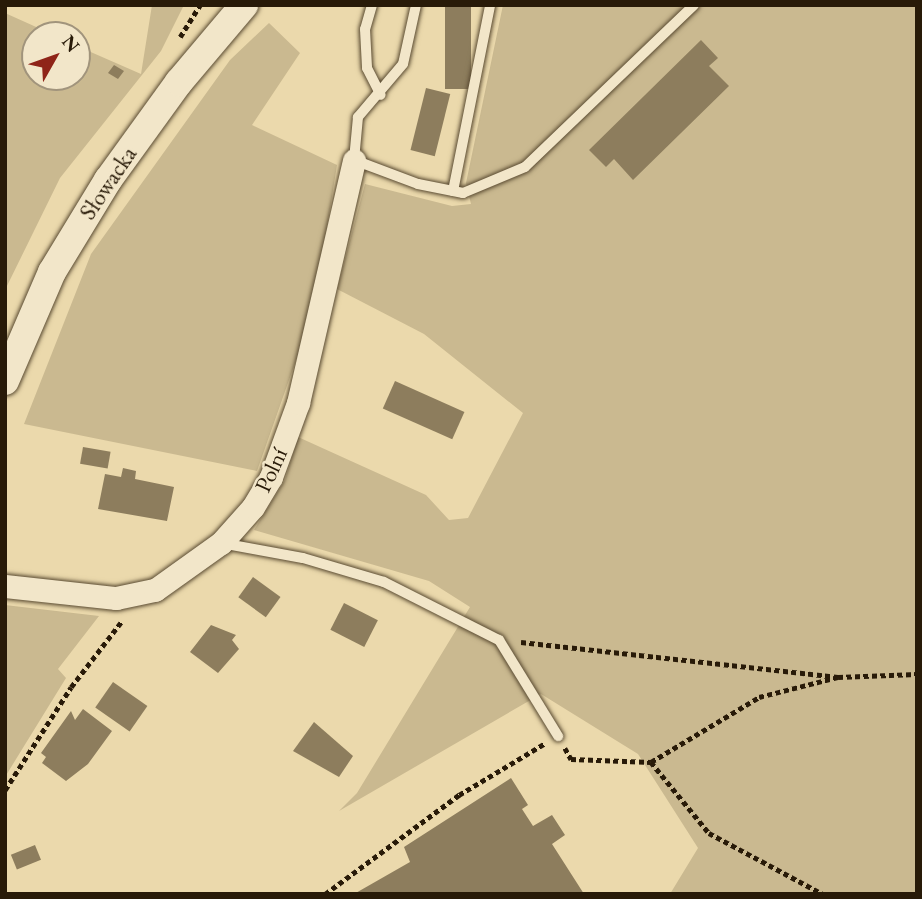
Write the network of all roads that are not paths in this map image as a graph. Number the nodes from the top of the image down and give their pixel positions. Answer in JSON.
{"nodes":[{"id":1,"x":244,"y":5,"type":"edge"},
{"id":2,"x":372,"y":5,"type":"edge"},
{"id":3,"x":416,"y":5,"type":"edge"},
{"id":4,"x":490,"y":5,"type":"edge"},
{"id":5,"x":694,"y":5,"type":"edge"},
{"id":6,"x":381,"y":95,"type":"junction"},
{"id":7,"x":354,"y":160,"type":"junction"},
{"id":8,"x":453,"y":191,"type":"junction"},
{"id":9,"x":5,"y":381,"type":"edge"},
{"id":10,"x":221,"y":544,"type":"junction"},
{"id":11,"x":5,"y":586,"type":"edge"},
{"id":12,"x":558,"y":736,"type":"road end"}],
"edges":[{"from":1,"to":9,"type":"street","name":"Słowacka"},
{"from":2,"to":6,"type":"lane"},
{"from":3,"to":6,"type":"lane"},
{"from":4,"to":8,"type":"lane"},
{"from":5,"to":8,"type":"lane"},
{"from":6,"to":7,"type":"lane"},
{"from":7,"to":8,"type":"lane"},
{"from":7,"to":10,"type":"street","name":"Polní"},
{"from":10,"to":11,"type":"street","name":"Polní"},
{"from":10,"to":12,"type":"lane"}]}
